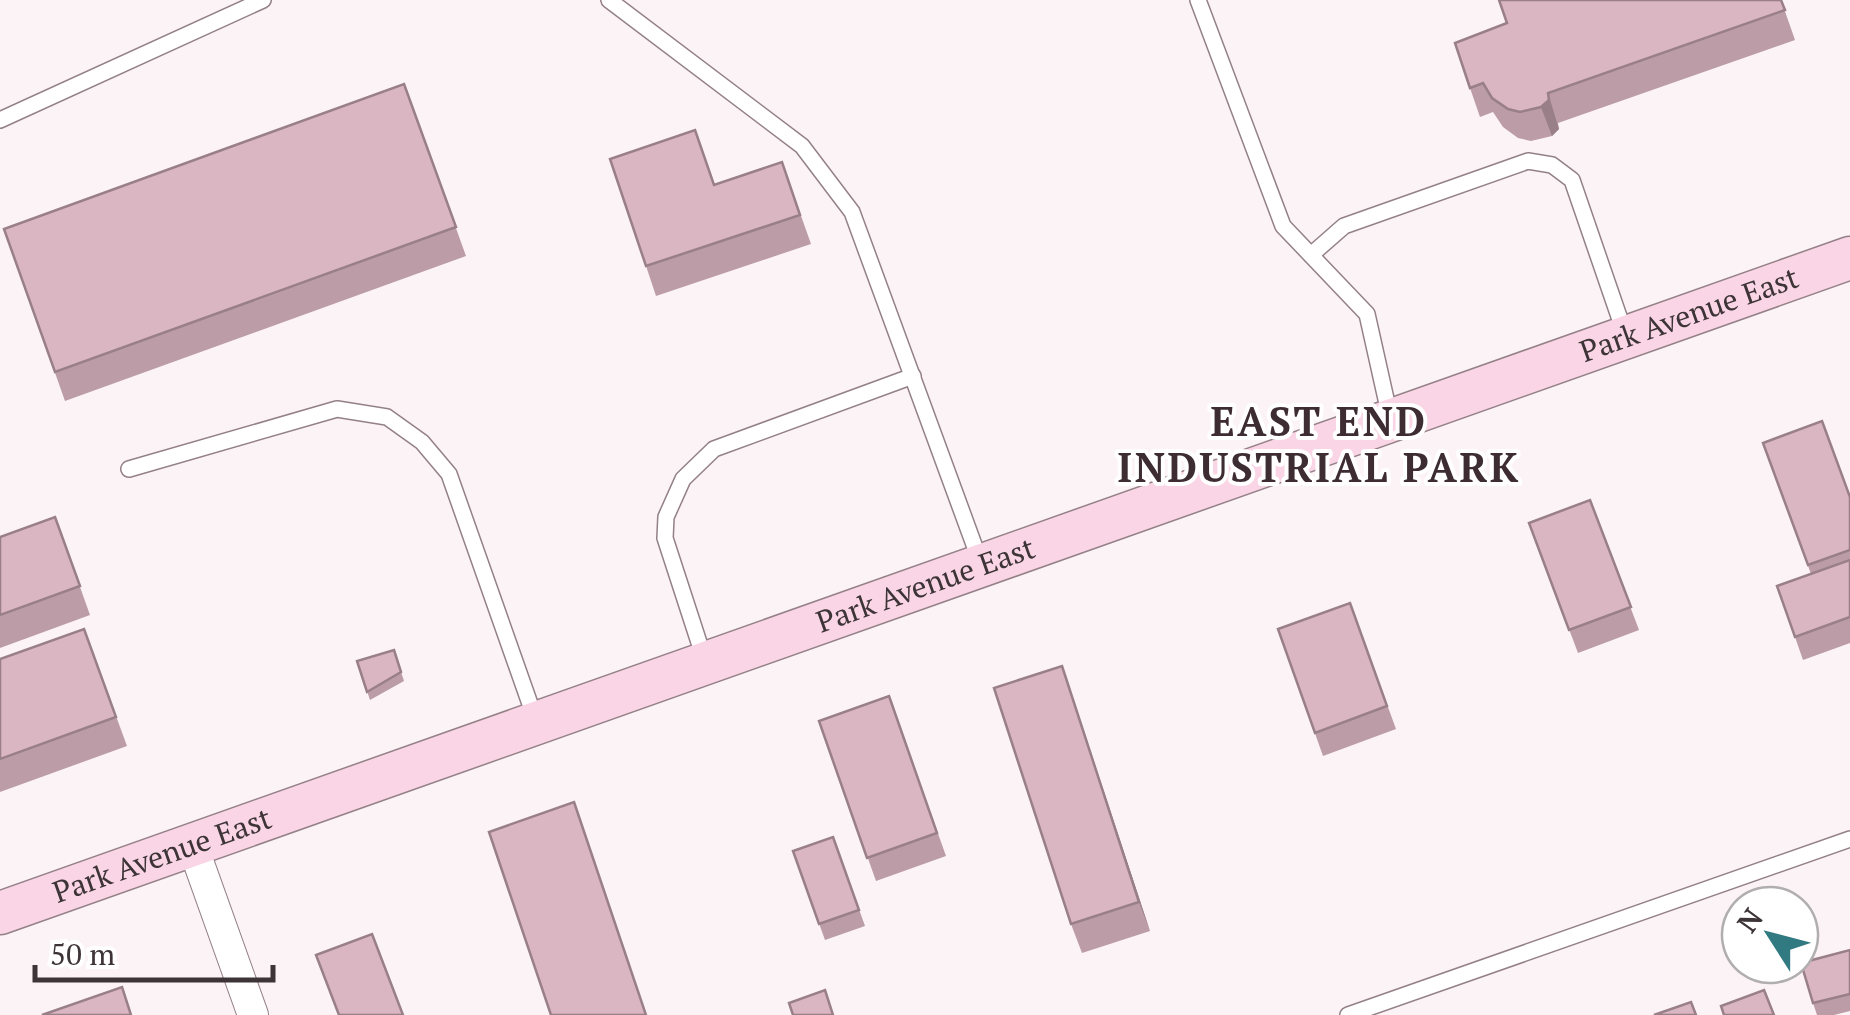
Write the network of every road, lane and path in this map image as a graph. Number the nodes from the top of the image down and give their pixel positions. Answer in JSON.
{"nodes":[{"id":1,"x":263,"y":0,"type":"edge"},
{"id":2,"x":609,"y":0,"type":"edge"},
{"id":3,"x":1198,"y":0,"type":"edge"},
{"id":4,"x":0,"y":120,"type":"edge"},
{"id":5,"x":1311,"y":256,"type":"junction"},
{"id":6,"x":1850,"y":258,"type":"edge"},
{"id":7,"x":1627,"y":337,"type":"junction"},
{"id":8,"x":912,"y":376,"type":"junction"},
{"id":9,"x":1390,"y":421,"type":"junction"},
{"id":10,"x":129,"y":469,"type":"dead end"},
{"id":11,"x":982,"y":566,"type":"junction"},
{"id":12,"x":706,"y":664,"type":"junction"},
{"id":13,"x":538,"y":724,"type":"junction"},
{"id":14,"x":1850,"y":840,"type":"edge"},
{"id":15,"x":192,"y":847,"type":"junction"},
{"id":16,"x":0,"y":913,"type":"edge"},
{"id":17,"x":1353,"y":1014,"type":"edge"},
{"id":18,"x":253,"y":1015,"type":"edge"}],
"edges":[{"from":1,"to":4,"type":"lane"},
{"from":2,"to":8,"type":"lane"},
{"from":3,"to":5,"type":"lane"},
{"from":5,"to":7,"type":"lane"},
{"from":5,"to":9,"type":"lane"},
{"from":6,"to":7,"type":"street","name":"Park Avenue East"},
{"from":7,"to":9,"type":"street","name":"Park Avenue East"},
{"from":8,"to":11,"type":"lane"},
{"from":8,"to":12,"type":"lane"},
{"from":9,"to":11,"type":"street","name":"Park Avenue East"},
{"from":10,"to":13,"type":"lane"},
{"from":11,"to":12,"type":"street","name":"Park Avenue East"},
{"from":12,"to":13,"type":"street","name":"Park Avenue East"},
{"from":13,"to":15,"type":"street","name":"Park Avenue East"},
{"from":14,"to":17,"type":"lane"},
{"from":15,"to":16,"type":"street","name":"Park Avenue East"},
{"from":15,"to":18,"type":"street"}]}
